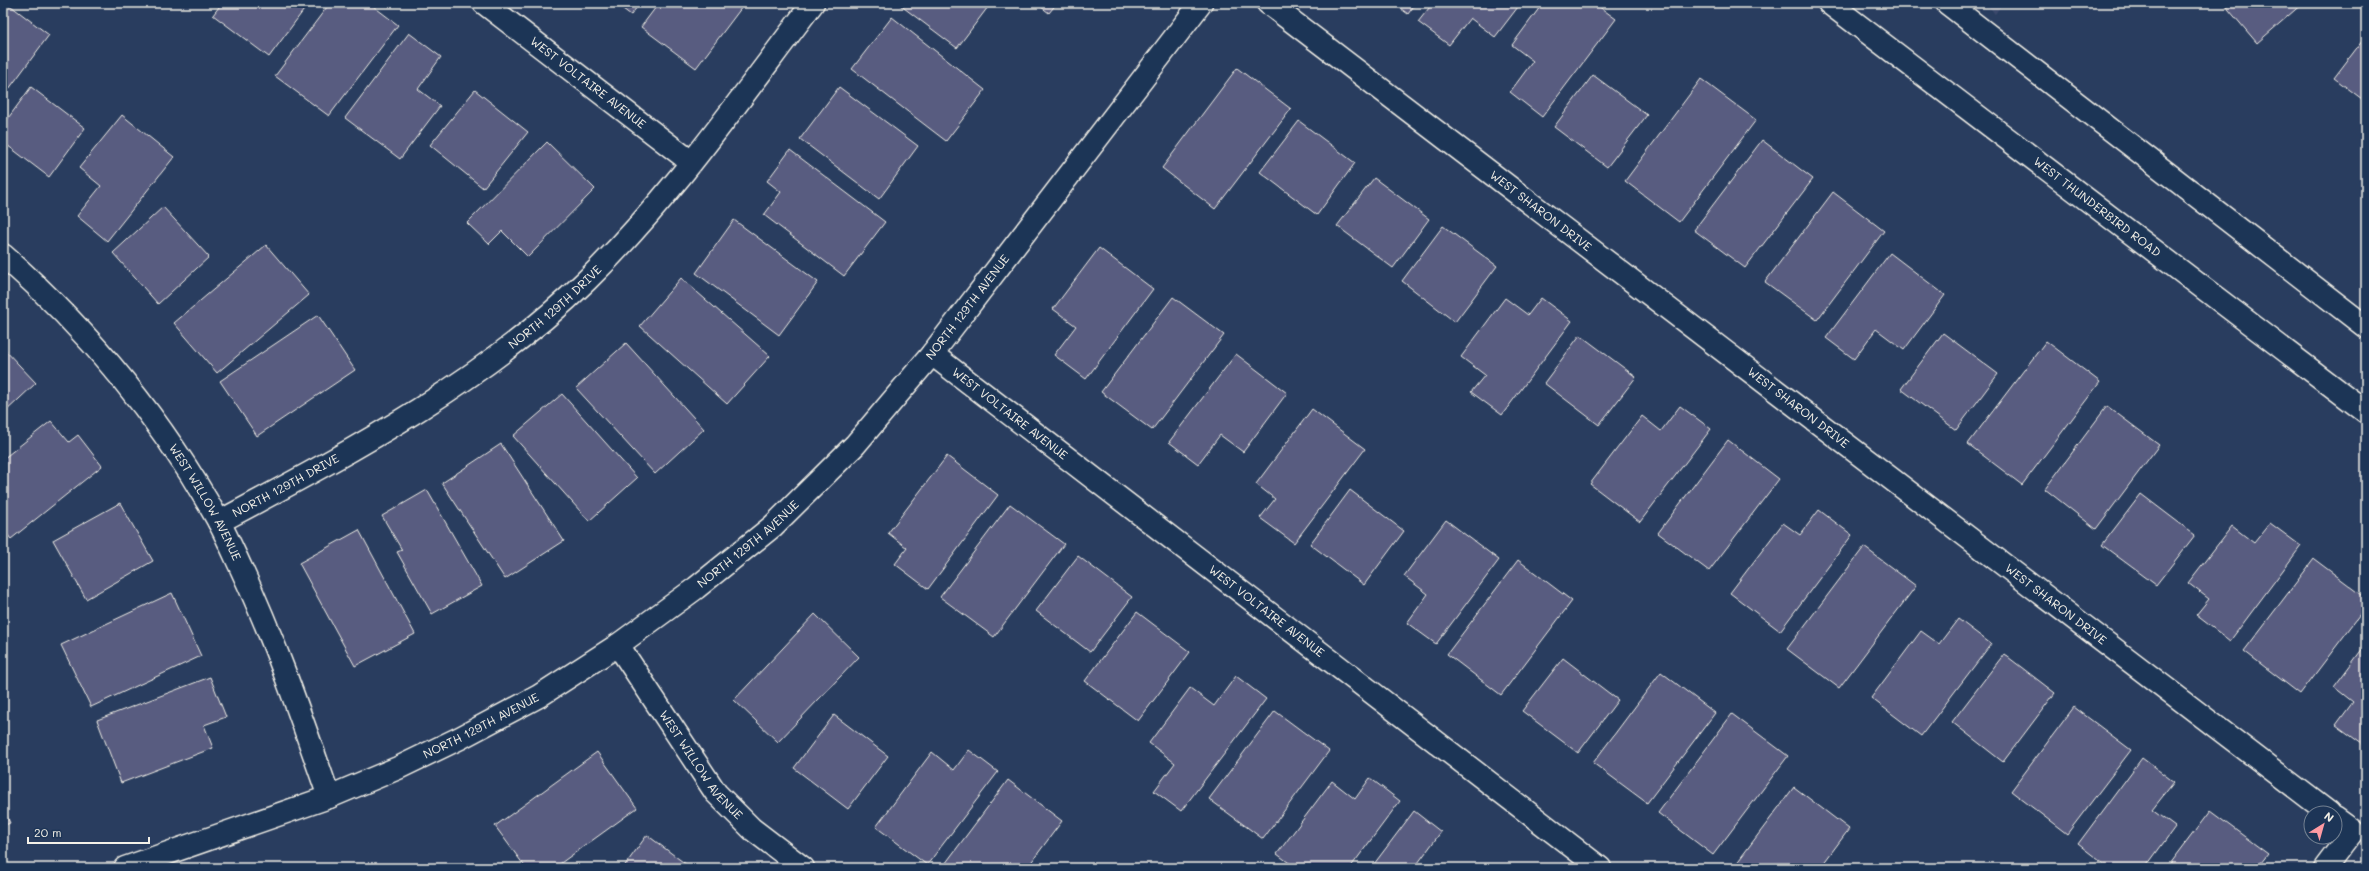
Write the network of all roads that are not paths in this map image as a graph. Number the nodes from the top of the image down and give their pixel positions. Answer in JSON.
{"nodes":[{"id":1,"x":484,"y":3,"type":"edge"},
{"id":2,"x":813,"y":3,"type":"edge"},
{"id":3,"x":1201,"y":3,"type":"edge"},
{"id":4,"x":1268,"y":3,"type":"edge"},
{"id":5,"x":1829,"y":3,"type":"edge"},
{"id":6,"x":1947,"y":3,"type":"edge"},
{"id":7,"x":691,"y":162,"type":"junction"},
{"id":8,"x":3,"y":254,"type":"edge"},
{"id":9,"x":2366,"y":327,"type":"edge"},
{"id":10,"x":932,"y":354,"type":"junction"},
{"id":11,"x":2366,"y":412,"type":"edge"},
{"id":12,"x":219,"y":522,"type":"junction"},
{"id":13,"x":618,"y":645,"type":"junction"},
{"id":14,"x":329,"y":797,"type":"junction"},
{"id":15,"x":2319,"y":805,"type":"edge"},
{"id":16,"x":2343,"y":824,"type":"edge"},
{"id":17,"x":2343,"y":844,"type":"edge"},
{"id":18,"x":2342,"y":845,"type":"edge"},
{"id":19,"x":125,"y":868,"type":"edge"},
{"id":20,"x":802,"y":868,"type":"edge"},
{"id":21,"x":1600,"y":868,"type":"edge"},
{"id":22,"x":2325,"y":868,"type":"edge"}],
"edges":[{"from":1,"to":7,"type":"street","name":"WEST VOLTAIRE AVENUE"},
{"from":2,"to":7,"type":"street","name":"NORTH 129TH DRIVE"},
{"from":3,"to":10,"type":"street","name":"NORTH 129TH AVENUE"},
{"from":4,"to":15,"type":"street","name":"WEST SHARON DRIVE"},
{"from":5,"to":11,"type":"street","name":"WEST THUNDERBIRD ROAD"},
{"from":6,"to":9,"type":"street"},
{"from":7,"to":12,"type":"street","name":"NORTH 129TH DRIVE"},
{"from":8,"to":12,"type":"street","name":"WEST WILLOW AVENUE"},
{"from":10,"to":13,"type":"street","name":"NORTH 129TH AVENUE"},
{"from":10,"to":21,"type":"street","name":"WEST VOLTAIRE AVENUE"},
{"from":12,"to":14,"type":"street","name":"WEST WILLOW AVENUE"},
{"from":13,"to":14,"type":"street","name":"NORTH 129TH AVENUE"},
{"from":13,"to":20,"type":"street","name":"WEST WILLOW AVENUE"},
{"from":14,"to":19,"type":"street","name":"NORTH 129TH AVENUE"},
{"from":16,"to":17,"type":"street"},
{"from":18,"to":22,"type":"street"}]}
